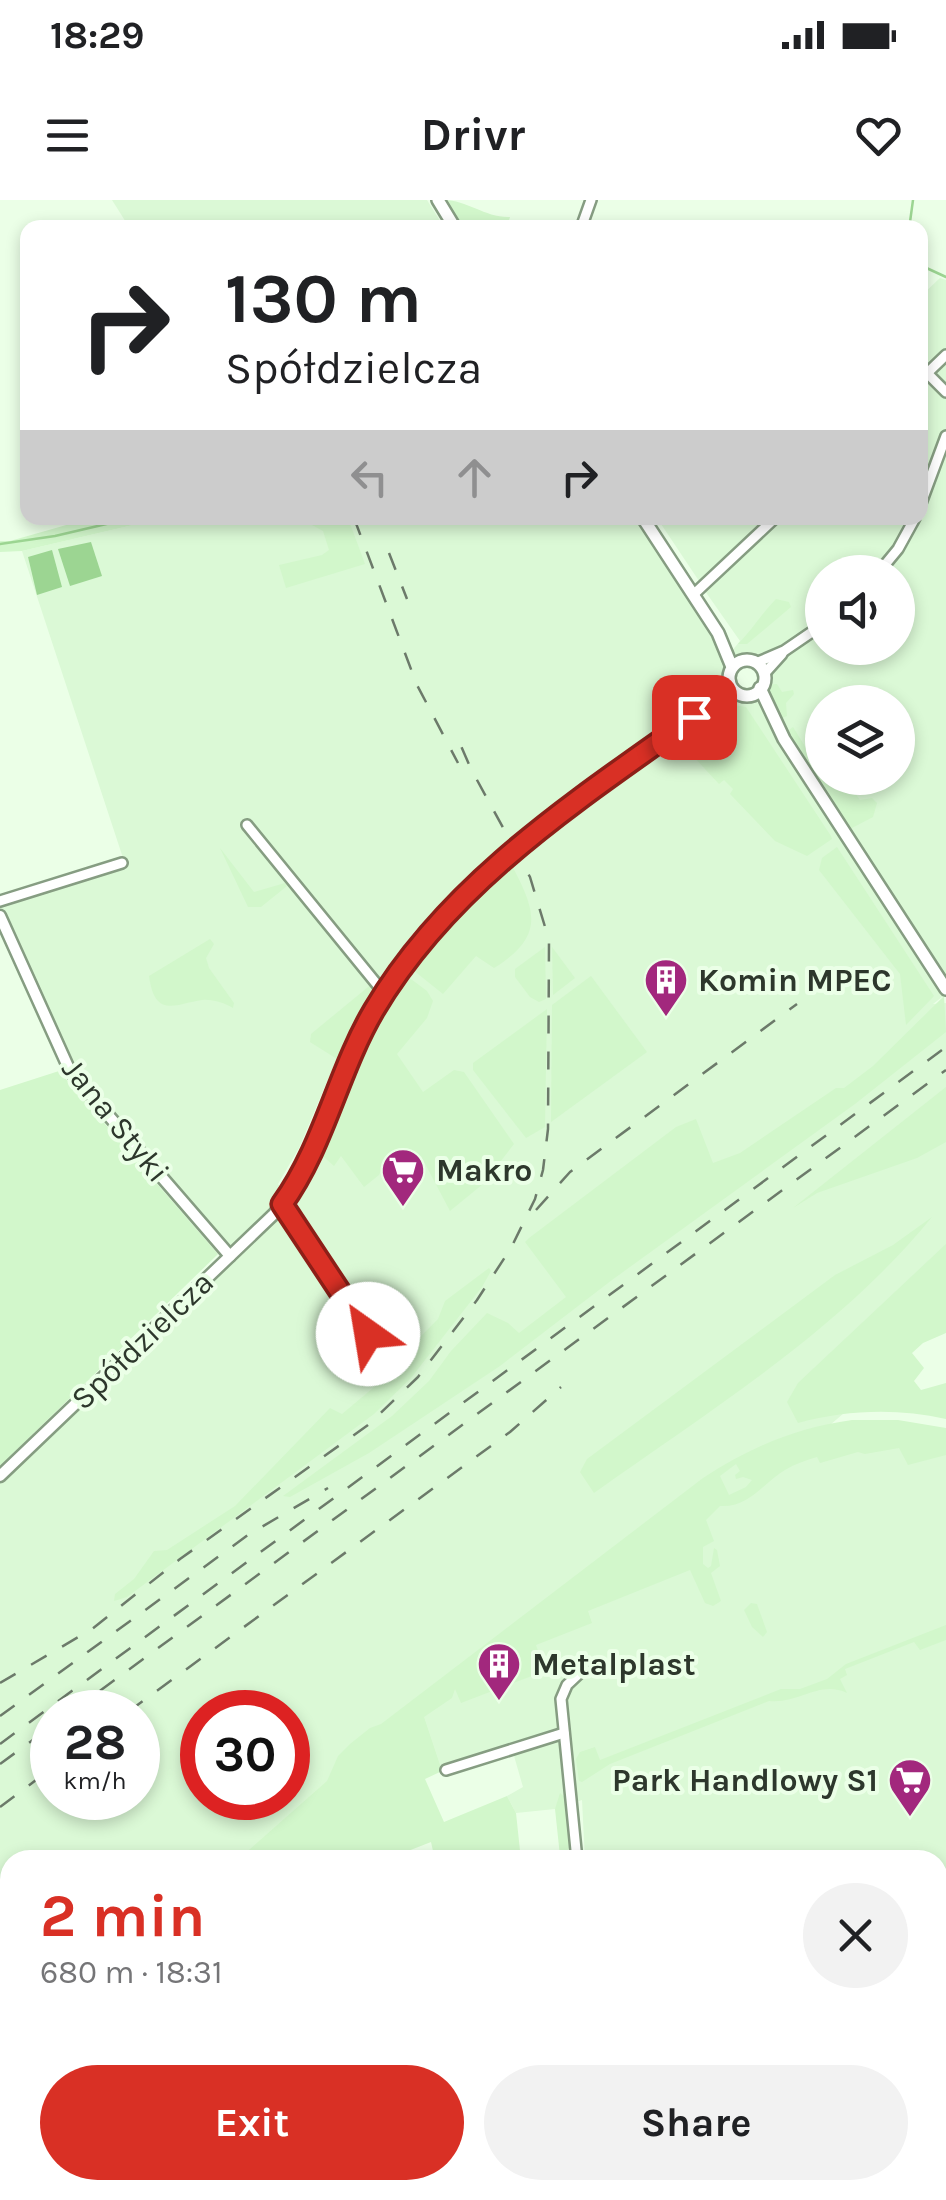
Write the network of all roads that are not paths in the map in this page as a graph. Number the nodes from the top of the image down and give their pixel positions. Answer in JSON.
{"nodes":[{"id":1,"x":946,"y":436,"type":"edge"},
{"id":2,"x":928,"y":484,"type":"edge"},
{"id":3,"x":648,"y":525,"type":"edge"},
{"id":4,"x":767,"y":525,"type":"edge"},
{"id":5,"x":911,"y":525,"type":"edge"},
{"id":6,"x":893,"y":555,"type":"edge"},
{"id":7,"x":693,"y":595,"type":"junction"},
{"id":8,"x":805,"y":637,"type":"edge"},
{"id":9,"x":749,"y":666,"type":"junction"},
{"id":10,"x":744,"y":690,"type":"junction"},
{"id":11,"x":247,"y":825,"type":"dead end"},
{"id":12,"x":122,"y":863,"type":"dead end"},
{"id":13,"x":0,"y":901,"type":"edge"},
{"id":14,"x":0,"y":916,"type":"edge"},
{"id":15,"x":946,"y":989,"type":"edge"},
{"id":16,"x":384,"y":993,"type":"junction"},
{"id":17,"x":282,"y":1204,"type":"junction"},
{"id":18,"x":230,"y":1256,"type":"junction"},
{"id":19,"x":368,"y":1334,"type":"dead end"},
{"id":20,"x":0,"y":1476,"type":"edge"},
{"id":21,"x":584,"y":1668,"type":"dead end"},
{"id":22,"x":564,"y":1732,"type":"junction"},
{"id":23,"x":446,"y":1770,"type":"dead end"},
{"id":24,"x":577,"y":1850,"type":"edge"}],
"edges":[{"from":1,"to":2,"type":"street"},
{"from":3,"to":7,"type":"main road"},
{"from":4,"to":7,"type":"street"},
{"from":5,"to":6,"type":"street"},
{"from":7,"to":9,"type":"main road"},
{"from":8,"to":9,"type":"street"},
{"from":9,"to":10,"type":"main road"},
{"from":9,"to":10,"type":"main road"},
{"from":10,"to":15,"type":"main road"},
{"from":10,"to":16,"type":"street","name":"Spółdzielcza"},
{"from":11,"to":16,"type":"street"},
{"from":12,"to":13,"type":"street"},
{"from":14,"to":18,"type":"street","name":"Jana Styki"},
{"from":16,"to":17,"type":"street","name":"Spółdzielcza"},
{"from":17,"to":18,"type":"street","name":"Spółdzielcza"},
{"from":17,"to":19,"type":"street"},
{"from":18,"to":20,"type":"street","name":"Spółdzielcza"},
{"from":21,"to":22,"type":"street"},
{"from":22,"to":23,"type":"street"},
{"from":22,"to":24,"type":"street"}]}
